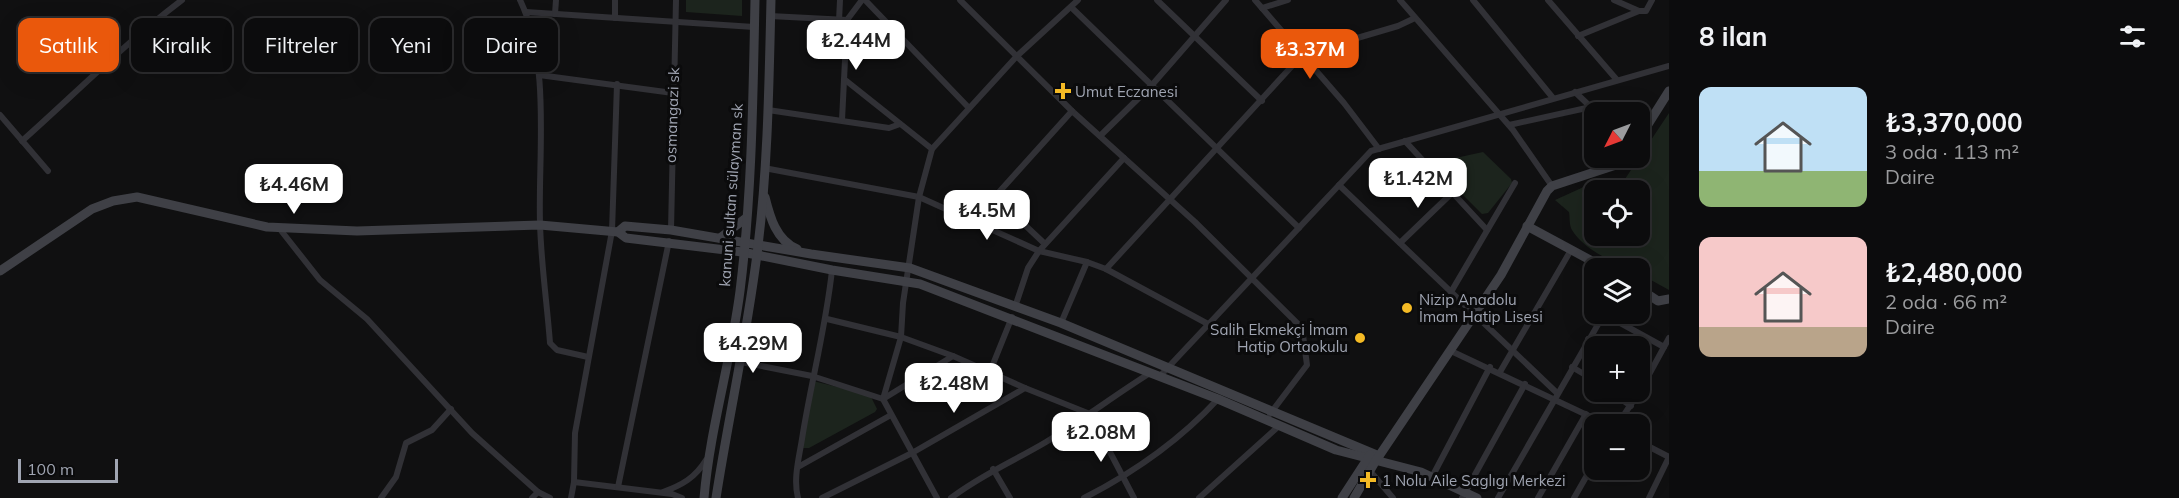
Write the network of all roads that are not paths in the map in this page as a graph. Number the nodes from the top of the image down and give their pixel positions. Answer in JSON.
{"nodes":[{"id":1,"x":182,"y":0,"type":"edge"},
{"id":2,"x":520,"y":0,"type":"edge"},
{"id":3,"x":556,"y":0,"type":"edge"},
{"id":4,"x":615,"y":0,"type":"edge"},
{"id":5,"x":676,"y":0,"type":"edge"},
{"id":6,"x":755,"y":0,"type":"edge"},
{"id":7,"x":771,"y":0,"type":"edge"},
{"id":8,"x":840,"y":0,"type":"edge"},
{"id":9,"x":863,"y":0,"type":"edge"},
{"id":10,"x":960,"y":0,"type":"edge"},
{"id":11,"x":1078,"y":0,"type":"edge"},
{"id":12,"x":1157,"y":0,"type":"edge"},
{"id":13,"x":1226,"y":0,"type":"edge"},
{"id":14,"x":1255,"y":0,"type":"edge"},
{"id":15,"x":1288,"y":0,"type":"edge"},
{"id":16,"x":1400,"y":0,"type":"edge"},
{"id":17,"x":1473,"y":0,"type":"edge"},
{"id":18,"x":1548,"y":0,"type":"edge"},
{"id":19,"x":1614,"y":0,"type":"edge"},
{"id":20,"x":1652,"y":0,"type":"edge"},
{"id":21,"x":1071,"y":7,"type":"junction"},
{"id":22,"x":1262,"y":8,"type":"junction"},
{"id":23,"x":1639,"y":11,"type":"junction"},
{"id":24,"x":526,"y":12,"type":"junction"},
{"id":25,"x":555,"y":14,"type":"junction"},
{"id":26,"x":770,"y":16,"type":"junction"},
{"id":27,"x":615,"y":18,"type":"junction"},
{"id":28,"x":1414,"y":18,"type":"junction"},
{"id":29,"x":847,"y":20,"type":"junction"},
{"id":30,"x":839,"y":21,"type":"junction"},
{"id":31,"x":675,"y":22,"type":"junction"},
{"id":32,"x":754,"y":27,"type":"junction"},
{"id":33,"x":1578,"y":36,"type":"junction"},
{"id":34,"x":1195,"y":38,"type":"junction"},
{"id":35,"x":1303,"y":54,"type":"junction"},
{"id":36,"x":1017,"y":56,"type":"junction"},
{"id":37,"x":1669,"y":66,"type":"edge"},
{"id":38,"x":539,"y":75,"type":"junction"},
{"id":39,"x":844,"y":79,"type":"junction"},
{"id":40,"x":1617,"y":80,"type":"junction"},
{"id":41,"x":617,"y":84,"type":"junction"},
{"id":42,"x":1152,"y":85,"type":"junction"},
{"id":43,"x":1669,"y":91,"type":"edge"},
{"id":44,"x":1575,"y":92,"type":"junction"},
{"id":45,"x":673,"y":93,"type":"junction"},
{"id":46,"x":1553,"y":98,"type":"junction"},
{"id":47,"x":1262,"y":101,"type":"junction"},
{"id":48,"x":1586,"y":102,"type":"edge"},
{"id":49,"x":969,"y":108,"type":"junction"},
{"id":50,"x":1584,"y":109,"type":"edge"},
{"id":51,"x":768,"y":110,"type":"junction"},
{"id":52,"x":1072,"y":111,"type":"junction"},
{"id":53,"x":1499,"y":113,"type":"junction"},
{"id":54,"x":0,"y":115,"type":"edge"},
{"id":55,"x":842,"y":120,"type":"junction"},
{"id":56,"x":1650,"y":121,"type":"edge"},
{"id":57,"x":900,"y":124,"type":"junction"},
{"id":58,"x":1509,"y":125,"type":"junction"},
{"id":59,"x":1100,"y":136,"type":"junction"},
{"id":60,"x":22,"y":141,"type":"junction"},
{"id":61,"x":1405,"y":141,"type":"junction"},
{"id":62,"x":932,"y":149,"type":"junction"},
{"id":63,"x":1378,"y":149,"type":"junction"},
{"id":64,"x":1217,"y":150,"type":"junction"},
{"id":65,"x":1124,"y":158,"type":"junction"},
{"id":66,"x":764,"y":168,"type":"junction"},
{"id":67,"x":1607,"y":168,"type":"edge"},
{"id":68,"x":48,"y":171,"type":"dead end"},
{"id":69,"x":1515,"y":183,"type":"dead end"},
{"id":70,"x":763,"y":185,"type":"junction"},
{"id":71,"x":1339,"y":185,"type":"junction"},
{"id":72,"x":1552,"y":186,"type":"junction"},
{"id":73,"x":1453,"y":192,"type":"junction"},
{"id":74,"x":919,"y":197,"type":"junction"},
{"id":75,"x":994,"y":197,"type":"junction"},
{"id":76,"x":1170,"y":200,"type":"junction"},
{"id":77,"x":747,"y":218,"type":"junction"},
{"id":78,"x":973,"y":221,"type":"junction"},
{"id":79,"x":540,"y":225,"type":"junction"},
{"id":80,"x":1527,"y":226,"type":"junction"},
{"id":81,"x":279,"y":228,"type":"junction"},
{"id":82,"x":1299,"y":228,"type":"junction"},
{"id":83,"x":671,"y":230,"type":"junction"},
{"id":84,"x":1487,"y":230,"type":"junction"},
{"id":85,"x":615,"y":232,"type":"junction"},
{"id":86,"x":720,"y":238,"type":"junction"},
{"id":87,"x":669,"y":241,"type":"junction"},
{"id":88,"x":743,"y":241,"type":"junction"},
{"id":89,"x":1400,"y":243,"type":"junction"},
{"id":90,"x":1045,"y":244,"type":"junction"},
{"id":91,"x":758,"y":250,"type":"junction"},
{"id":92,"x":1571,"y":250,"type":"junction"},
{"id":93,"x":1039,"y":251,"type":"junction"},
{"id":94,"x":742,"y":252,"type":"junction"},
{"id":95,"x":810,"y":254,"type":"junction"},
{"id":96,"x":1586,"y":258,"type":"edge"},
{"id":97,"x":1087,"y":262,"type":"junction"},
{"id":98,"x":910,"y":268,"type":"junction"},
{"id":99,"x":1106,"y":269,"type":"junction"},
{"id":100,"x":832,"y":270,"type":"junction"},
{"id":101,"x":0,"y":271,"type":"edge"},
{"id":102,"x":1251,"y":279,"type":"junction"},
{"id":103,"x":908,"y":282,"type":"junction"},
{"id":104,"x":1451,"y":292,"type":"junction"},
{"id":105,"x":1650,"y":295,"type":"edge"},
{"id":106,"x":1669,"y":299,"type":"edge"},
{"id":107,"x":1015,"y":307,"type":"junction"},
{"id":108,"x":1476,"y":314,"type":"junction"},
{"id":109,"x":1012,"y":317,"type":"junction"},
{"id":110,"x":827,"y":319,"type":"junction"},
{"id":111,"x":1061,"y":323,"type":"junction"},
{"id":112,"x":1208,"y":324,"type":"junction"},
{"id":113,"x":1622,"y":324,"type":"edge"},
{"id":114,"x":901,"y":337,"type":"junction"},
{"id":115,"x":1669,"y":338,"type":"edge"},
{"id":116,"x":1584,"y":346,"type":"edge"},
{"id":117,"x":1664,"y":347,"type":"junction"},
{"id":118,"x":1451,"y":351,"type":"junction"},
{"id":119,"x":1514,"y":351,"type":"junction"},
{"id":120,"x":953,"y":356,"type":"junction"},
{"id":121,"x":588,"y":357,"type":"junction"},
{"id":122,"x":741,"y":362,"type":"junction"},
{"id":123,"x":1490,"y":367,"type":"junction"},
{"id":124,"x":1572,"y":367,"type":"junction"},
{"id":125,"x":1500,"y":372,"type":"junction"},
{"id":126,"x":1650,"y":372,"type":"edge"},
{"id":127,"x":1150,"y":373,"type":"junction"},
{"id":128,"x":1163,"y":373,"type":"junction"},
{"id":129,"x":989,"y":374,"type":"junction"},
{"id":130,"x":1584,"y":374,"type":"edge"},
{"id":131,"x":812,"y":376,"type":"junction"},
{"id":132,"x":1525,"y":384,"type":"junction"},
{"id":133,"x":1025,"y":388,"type":"junction"},
{"id":134,"x":1556,"y":396,"type":"junction"},
{"id":135,"x":884,"y":399,"type":"junction"},
{"id":136,"x":1218,"y":399,"type":"junction"},
{"id":137,"x":1625,"y":402,"type":"edge"},
{"id":138,"x":1633,"y":402,"type":"edge"},
{"id":139,"x":1631,"y":406,"type":"junction"},
{"id":140,"x":451,"y":410,"type":"junction"},
{"id":141,"x":1090,"y":414,"type":"junction"},
{"id":142,"x":1586,"y":414,"type":"edge"},
{"id":143,"x":1625,"y":414,"type":"edge"},
{"id":144,"x":891,"y":415,"type":"junction"},
{"id":145,"x":1268,"y":416,"type":"junction"},
{"id":146,"x":1584,"y":418,"type":"edge"},
{"id":147,"x":1280,"y":425,"type":"junction"},
{"id":148,"x":1650,"y":447,"type":"edge"},
{"id":149,"x":912,"y":453,"type":"junction"},
{"id":150,"x":709,"y":457,"type":"junction"},
{"id":151,"x":1669,"y":457,"type":"edge"},
{"id":152,"x":1373,"y":458,"type":"junction"},
{"id":153,"x":798,"y":467,"type":"junction"},
{"id":154,"x":993,"y":469,"type":"junction"},
{"id":155,"x":1370,"y":471,"type":"junction"},
{"id":156,"x":1432,"y":477,"type":"junction"},
{"id":157,"x":1122,"y":479,"type":"junction"},
{"id":158,"x":1584,"y":480,"type":"edge"},
{"id":159,"x":574,"y":482,"type":"junction"},
{"id":160,"x":618,"y":487,"type":"junction"},
{"id":161,"x":538,"y":492,"type":"junction"},
{"id":162,"x":662,"y":493,"type":"junction"},
{"id":163,"x":645,"y":494,"type":"edge"},
{"id":164,"x":1463,"y":495,"type":"edge"},
{"id":165,"x":381,"y":498,"type":"edge"},
{"id":166,"x":532,"y":498,"type":"edge"},
{"id":167,"x":550,"y":498,"type":"edge"},
{"id":168,"x":572,"y":498,"type":"edge"},
{"id":169,"x":682,"y":498,"type":"edge"},
{"id":170,"x":704,"y":498,"type":"edge"},
{"id":171,"x":716,"y":498,"type":"edge"},
{"id":172,"x":798,"y":498,"type":"edge"},
{"id":173,"x":822,"y":498,"type":"edge"},
{"id":174,"x":937,"y":498,"type":"edge"},
{"id":175,"x":951,"y":498,"type":"edge"},
{"id":176,"x":1010,"y":498,"type":"edge"},
{"id":177,"x":1084,"y":498,"type":"edge"},
{"id":178,"x":1134,"y":498,"type":"edge"},
{"id":179,"x":1199,"y":498,"type":"edge"},
{"id":180,"x":1342,"y":498,"type":"edge"},
{"id":181,"x":1354,"y":498,"type":"edge"},
{"id":182,"x":1393,"y":498,"type":"edge"},
{"id":183,"x":1477,"y":498,"type":"edge"},
{"id":184,"x":1498,"y":498,"type":"edge"},
{"id":185,"x":1538,"y":498,"type":"edge"},
{"id":186,"x":1574,"y":498,"type":"edge"},
{"id":187,"x":1649,"y":498,"type":"edge"}],
"edges":[{"from":1,"to":60,"type":"street"},
{"from":2,"to":24,"type":"street"},
{"from":3,"to":25,"type":"street"},
{"from":4,"to":27,"type":"street"},
{"from":5,"to":31,"type":"street","name":"osmangazi sk"},
{"from":6,"to":32,"type":"street","name":"kanuni sultan sülayman sk"},
{"from":7,"to":26,"type":"street"},
{"from":8,"to":30,"type":"street"},
{"from":9,"to":29,"type":"street"},
{"from":9,"to":49,"type":"street"},
{"from":10,"to":36,"type":"street"},
{"from":11,"to":21,"type":"street"},
{"from":12,"to":34,"type":"street"},
{"from":13,"to":34,"type":"street"},
{"from":14,"to":22,"type":"street"},
{"from":15,"to":22,"type":"street"},
{"from":16,"to":28,"type":"street"},
{"from":17,"to":46,"type":"street"},
{"from":18,"to":33,"type":"street"},
{"from":19,"to":23,"type":"street"},
{"from":20,"to":23,"type":"street"},
{"from":21,"to":36,"type":"street"},
{"from":21,"to":42,"type":"street"},
{"from":22,"to":35,"type":"street"},
{"from":23,"to":33,"type":"street"},
{"from":24,"to":25,"type":"street"},
{"from":24,"to":38,"type":"street"},
{"from":25,"to":27,"type":"street"},
{"from":26,"to":30,"type":"street"},
{"from":26,"to":51,"type":"street"},
{"from":27,"to":31,"type":"street"},
{"from":28,"to":35,"type":"street"},
{"from":28,"to":53,"type":"street"},
{"from":29,"to":30,"type":"street"},
{"from":29,"to":39,"type":"street"},
{"from":31,"to":32,"type":"street"},
{"from":31,"to":45,"type":"street","name":"osmangazi sk"},
{"from":32,"to":77,"type":"street","name":"kanuni sultan sülayman sk"},
{"from":33,"to":40,"type":"street"},
{"from":34,"to":42,"type":"street"},
{"from":34,"to":47,"type":"street"},
{"from":35,"to":47,"type":"street"},
{"from":35,"to":63,"type":"street"},
{"from":36,"to":49,"type":"street"},
{"from":36,"to":52,"type":"street"},
{"from":37,"to":40,"type":"street"},
{"from":38,"to":41,"type":"street"},
{"from":38,"to":79,"type":"street"},
{"from":39,"to":55,"type":"street"},
{"from":39,"to":57,"type":"street"},
{"from":40,"to":44,"type":"street"},
{"from":41,"to":45,"type":"street"},
{"from":41,"to":85,"type":"street"},
{"from":42,"to":59,"type":"street"},
{"from":42,"to":64,"type":"street"},
{"from":43,"to":56,"type":"street"},
{"from":44,"to":46,"type":"street"},
{"from":44,"to":48,"type":"street"},
{"from":45,"to":83,"type":"street","name":"osmangazi sk"},
{"from":46,"to":53,"type":"street"},
{"from":47,"to":64,"type":"street"},
{"from":49,"to":62,"type":"street"},
{"from":50,"to":58,"type":"street"},
{"from":51,"to":55,"type":"street"},
{"from":51,"to":66,"type":"street"},
{"from":52,"to":59,"type":"street"},
{"from":52,"to":75,"type":"street"},
{"from":53,"to":58,"type":"street"},
{"from":53,"to":61,"type":"street"},
{"from":54,"to":60,"type":"street"},
{"from":55,"to":57,"type":"street"},
{"from":57,"to":62,"type":"street"},
{"from":58,"to":72,"type":"street"},
{"from":59,"to":65,"type":"street"},
{"from":60,"to":68,"type":"street"},
{"from":61,"to":63,"type":"street"},
{"from":61,"to":73,"type":"street"},
{"from":62,"to":74,"type":"street"},
{"from":63,"to":71,"type":"street"},
{"from":64,"to":76,"type":"street"},
{"from":64,"to":82,"type":"street"},
{"from":65,"to":76,"type":"street"},
{"from":65,"to":90,"type":"street"},
{"from":66,"to":70,"type":"street"},
{"from":66,"to":74,"type":"street"},
{"from":67,"to":72,"type":"street"},
{"from":69,"to":84,"type":"street"},
{"from":70,"to":91,"type":"street"},
{"from":70,"to":95,"type":"street"},
{"from":71,"to":82,"type":"street"},
{"from":71,"to":89,"type":"street"},
{"from":72,"to":80,"type":"street"},
{"from":73,"to":84,"type":"street"},
{"from":73,"to":89,"type":"street"},
{"from":74,"to":78,"type":"street"},
{"from":74,"to":98,"type":"street"},
{"from":75,"to":78,"type":"street"},
{"from":75,"to":90,"type":"street"},
{"from":76,"to":99,"type":"street"},
{"from":76,"to":102,"type":"street"},
{"from":77,"to":86,"type":"street"},
{"from":77,"to":88,"type":"street","name":"kanuni sultan sülayman sk"},
{"from":78,"to":93,"type":"street"},
{"from":79,"to":81,"type":"street"},
{"from":79,"to":85,"type":"street"},
{"from":79,"to":121,"type":"street"},
{"from":80,"to":92,"type":"street"},
{"from":80,"to":108,"type":"street"},
{"from":81,"to":101,"type":"street"},
{"from":81,"to":140,"type":"street"},
{"from":82,"to":102,"type":"street"},
{"from":83,"to":85,"type":"street"},
{"from":83,"to":86,"type":"street"},
{"from":84,"to":104,"type":"street"},
{"from":85,"to":87,"type":"street"},
{"from":85,"to":121,"type":"street"},
{"from":86,"to":88,"type":"street"},
{"from":87,"to":94,"type":"street"},
{"from":87,"to":160,"type":"street"},
{"from":88,"to":91,"type":"street"},
{"from":88,"to":94,"type":"street","name":"kanuni sultan sülayman sk"},
{"from":89,"to":104,"type":"street"},
{"from":90,"to":93,"type":"street"},
{"from":91,"to":94,"type":"street"},
{"from":91,"to":95,"type":"street"},
{"from":91,"to":100,"type":"street"},
{"from":91,"to":122,"type":"street"},
{"from":92,"to":96,"type":"street"},
{"from":92,"to":119,"type":"street"},
{"from":93,"to":97,"type":"street"},
{"from":93,"to":107,"type":"street"},
{"from":94,"to":150,"type":"street","name":"kanuni sultan sülayman sk"},
{"from":95,"to":98,"type":"street"},
{"from":97,"to":99,"type":"street"},
{"from":97,"to":111,"type":"street"},
{"from":98,"to":103,"type":"street"},
{"from":98,"to":107,"type":"street"},
{"from":99,"to":112,"type":"street"},
{"from":100,"to":103,"type":"street"},
{"from":100,"to":110,"type":"street"},
{"from":102,"to":112,"type":"street"},
{"from":102,"to":145,"type":"street"},
{"from":103,"to":109,"type":"street"},
{"from":103,"to":114,"type":"street"},
{"from":104,"to":108,"type":"street"},
{"from":105,"to":106,"type":"street"},
{"from":107,"to":111,"type":"street"},
{"from":108,"to":118,"type":"street"},
{"from":108,"to":119,"type":"street"},
{"from":109,"to":127,"type":"street"},
{"from":109,"to":129,"type":"street"},
{"from":110,"to":114,"type":"street"},
{"from":110,"to":131,"type":"street"},
{"from":111,"to":128,"type":"street"},
{"from":112,"to":128,"type":"street"},
{"from":113,"to":117,"type":"street"},
{"from":114,"to":120,"type":"street"},
{"from":114,"to":135,"type":"street"},
{"from":115,"to":117,"type":"street"},
{"from":116,"to":124,"type":"street"},
{"from":117,"to":126,"type":"street"},
{"from":118,"to":123,"type":"street"},
{"from":118,"to":152,"type":"street"},
{"from":119,"to":125,"type":"street"},
{"from":119,"to":134,"type":"street"},
{"from":120,"to":129,"type":"street"},
{"from":120,"to":135,"type":"street"},
{"from":121,"to":159,"type":"street"},
{"from":122,"to":131,"type":"street"},
{"from":122,"to":171,"type":"street"},
{"from":123,"to":125,"type":"street"},
{"from":123,"to":156,"type":"street"},
{"from":124,"to":130,"type":"street"},
{"from":124,"to":134,"type":"street"},
{"from":125,"to":132,"type":"street"},
{"from":127,"to":128,"type":"street"},
{"from":127,"to":141,"type":"street"},
{"from":128,"to":136,"type":"street"},
{"from":128,"to":145,"type":"street"},
{"from":129,"to":133,"type":"street"},
{"from":131,"to":135,"type":"street"},
{"from":131,"to":153,"type":"street"},
{"from":132,"to":134,"type":"street"},
{"from":132,"to":164,"type":"street"},
{"from":133,"to":141,"type":"street"},
{"from":133,"to":149,"type":"street"},
{"from":134,"to":142,"type":"street"},
{"from":134,"to":184,"type":"street"},
{"from":135,"to":144,"type":"street"},
{"from":136,"to":145,"type":"street"},
{"from":136,"to":157,"type":"street"},
{"from":137,"to":139,"type":"street"},
{"from":138,"to":139,"type":"street"},
{"from":139,"to":143,"type":"street"},
{"from":140,"to":161,"type":"street"},
{"from":140,"to":165,"type":"street"},
{"from":141,"to":154,"type":"street"},
{"from":141,"to":157,"type":"street"},
{"from":144,"to":149,"type":"street"},
{"from":144,"to":153,"type":"street"},
{"from":145,"to":147,"type":"street"},
{"from":145,"to":152,"type":"street"},
{"from":146,"to":185,"type":"street"},
{"from":147,"to":152,"type":"street"},
{"from":147,"to":179,"type":"street"},
{"from":148,"to":151,"type":"street"},
{"from":149,"to":173,"type":"street"},
{"from":149,"to":174,"type":"street"},
{"from":150,"to":162,"type":"street"},
{"from":150,"to":170,"type":"street","name":"kanuni sultan sülayman sk"},
{"from":151,"to":187,"type":"street"},
{"from":152,"to":155,"type":"street"},
{"from":152,"to":156,"type":"street"},
{"from":152,"to":180,"type":"street"},
{"from":153,"to":172,"type":"street"},
{"from":154,"to":175,"type":"street"},
{"from":154,"to":176,"type":"street"},
{"from":155,"to":181,"type":"street"},
{"from":155,"to":182,"type":"street"},
{"from":156,"to":164,"type":"street"},
{"from":157,"to":177,"type":"street"},
{"from":157,"to":178,"type":"street"},
{"from":158,"to":186,"type":"street"},
{"from":159,"to":160,"type":"street"},
{"from":159,"to":168,"type":"street"},
{"from":160,"to":163,"type":"street"},
{"from":161,"to":166,"type":"street"},
{"from":161,"to":167,"type":"street"},
{"from":162,"to":163,"type":"street"},
{"from":162,"to":169,"type":"street"},
{"from":164,"to":183,"type":"street"}]}
